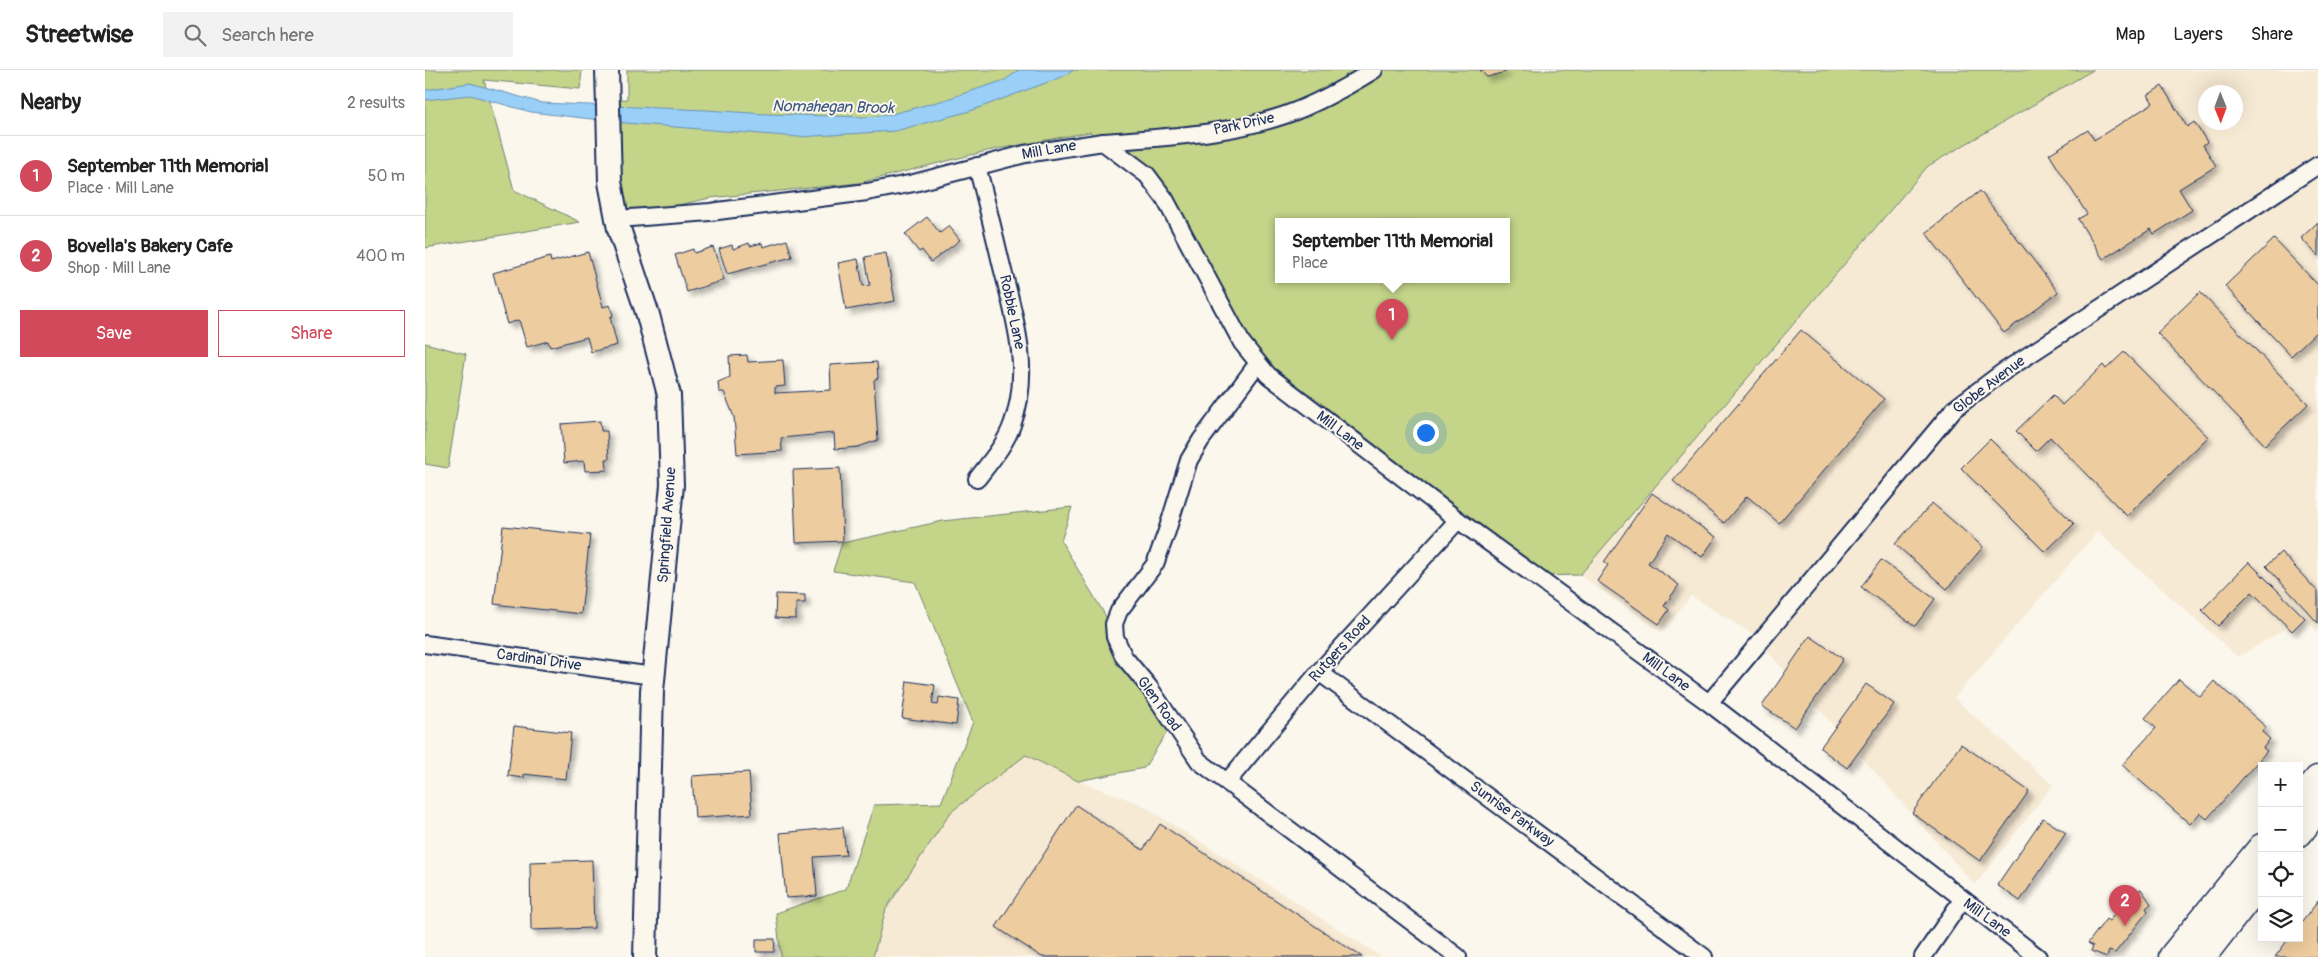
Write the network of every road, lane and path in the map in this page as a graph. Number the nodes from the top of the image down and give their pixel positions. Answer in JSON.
{"nodes":[{"id":1,"x":607,"y":70,"type":"edge"},
{"id":2,"x":1374,"y":70,"type":"edge"},
{"id":3,"x":1103,"y":142,"type":"junction"},
{"id":4,"x":2318,"y":165,"type":"edge"},
{"id":5,"x":977,"y":166,"type":"junction"},
{"id":6,"x":617,"y":219,"type":"junction"},
{"id":7,"x":1258,"y":363,"type":"junction"},
{"id":8,"x":977,"y":479,"type":"dead end"},
{"id":9,"x":1458,"y":520,"type":"junction"},
{"id":10,"x":425,"y":644,"type":"edge"},
{"id":11,"x":1319,"y":672,"type":"junction"},
{"id":12,"x":653,"y":676,"type":"junction"},
{"id":13,"x":1709,"y":703,"type":"junction"},
{"id":14,"x":2318,"y":780,"type":"edge"},
{"id":15,"x":1227,"y":782,"type":"junction"},
{"id":16,"x":2303,"y":798,"type":"edge"},
{"id":17,"x":2318,"y":807,"type":"edge"},
{"id":18,"x":2303,"y":827,"type":"edge"},
{"id":19,"x":2259,"y":852,"type":"edge"},
{"id":20,"x":2258,"y":884,"type":"edge"},
{"id":21,"x":1962,"y":900,"type":"junction"},
{"id":22,"x":645,"y":957,"type":"edge"},
{"id":23,"x":1458,"y":957,"type":"edge"},
{"id":24,"x":1704,"y":957,"type":"edge"},
{"id":25,"x":1923,"y":957,"type":"edge"},
{"id":26,"x":2038,"y":957,"type":"edge"},
{"id":27,"x":2173,"y":957,"type":"edge"},
{"id":28,"x":2201,"y":957,"type":"edge"}],
"edges":[{"from":1,"to":6,"type":"main road","name":"Springfield Avenue"},
{"from":2,"to":3,"type":"street","name":"Park Drive"},
{"from":3,"to":5,"type":"street","name":"Mill Lane"},
{"from":3,"to":7,"type":"street","name":"Mill Lane"},
{"from":4,"to":13,"type":"street","name":"Globe Avenue"},
{"from":5,"to":6,"type":"street","name":"Mill Lane"},
{"from":5,"to":8,"type":"street","name":"Robbie Lane"},
{"from":6,"to":12,"type":"main road","name":"Springfield Avenue"},
{"from":7,"to":9,"type":"street","name":"Mill Lane"},
{"from":7,"to":15,"type":"street","name":"Glen Road"},
{"from":9,"to":11,"type":"street","name":"Rutgers Road"},
{"from":9,"to":13,"type":"street","name":"Mill Lane"},
{"from":10,"to":12,"type":"street","name":"Cardinal Drive"},
{"from":11,"to":15,"type":"street","name":"Rutgers Road"},
{"from":11,"to":24,"type":"street","name":"Sunrise Parkway"},
{"from":12,"to":22,"type":"main road","name":"Springfield Avenue"},
{"from":13,"to":21,"type":"street","name":"Mill Lane"},
{"from":14,"to":16,"type":"highway"},
{"from":15,"to":23,"type":"street","name":"Glen Road"},
{"from":17,"to":18,"type":"highway"},
{"from":19,"to":27,"type":"highway"},
{"from":20,"to":28,"type":"highway"},
{"from":21,"to":25,"type":"street"},
{"from":21,"to":26,"type":"street","name":"Mill Lane"}]}
